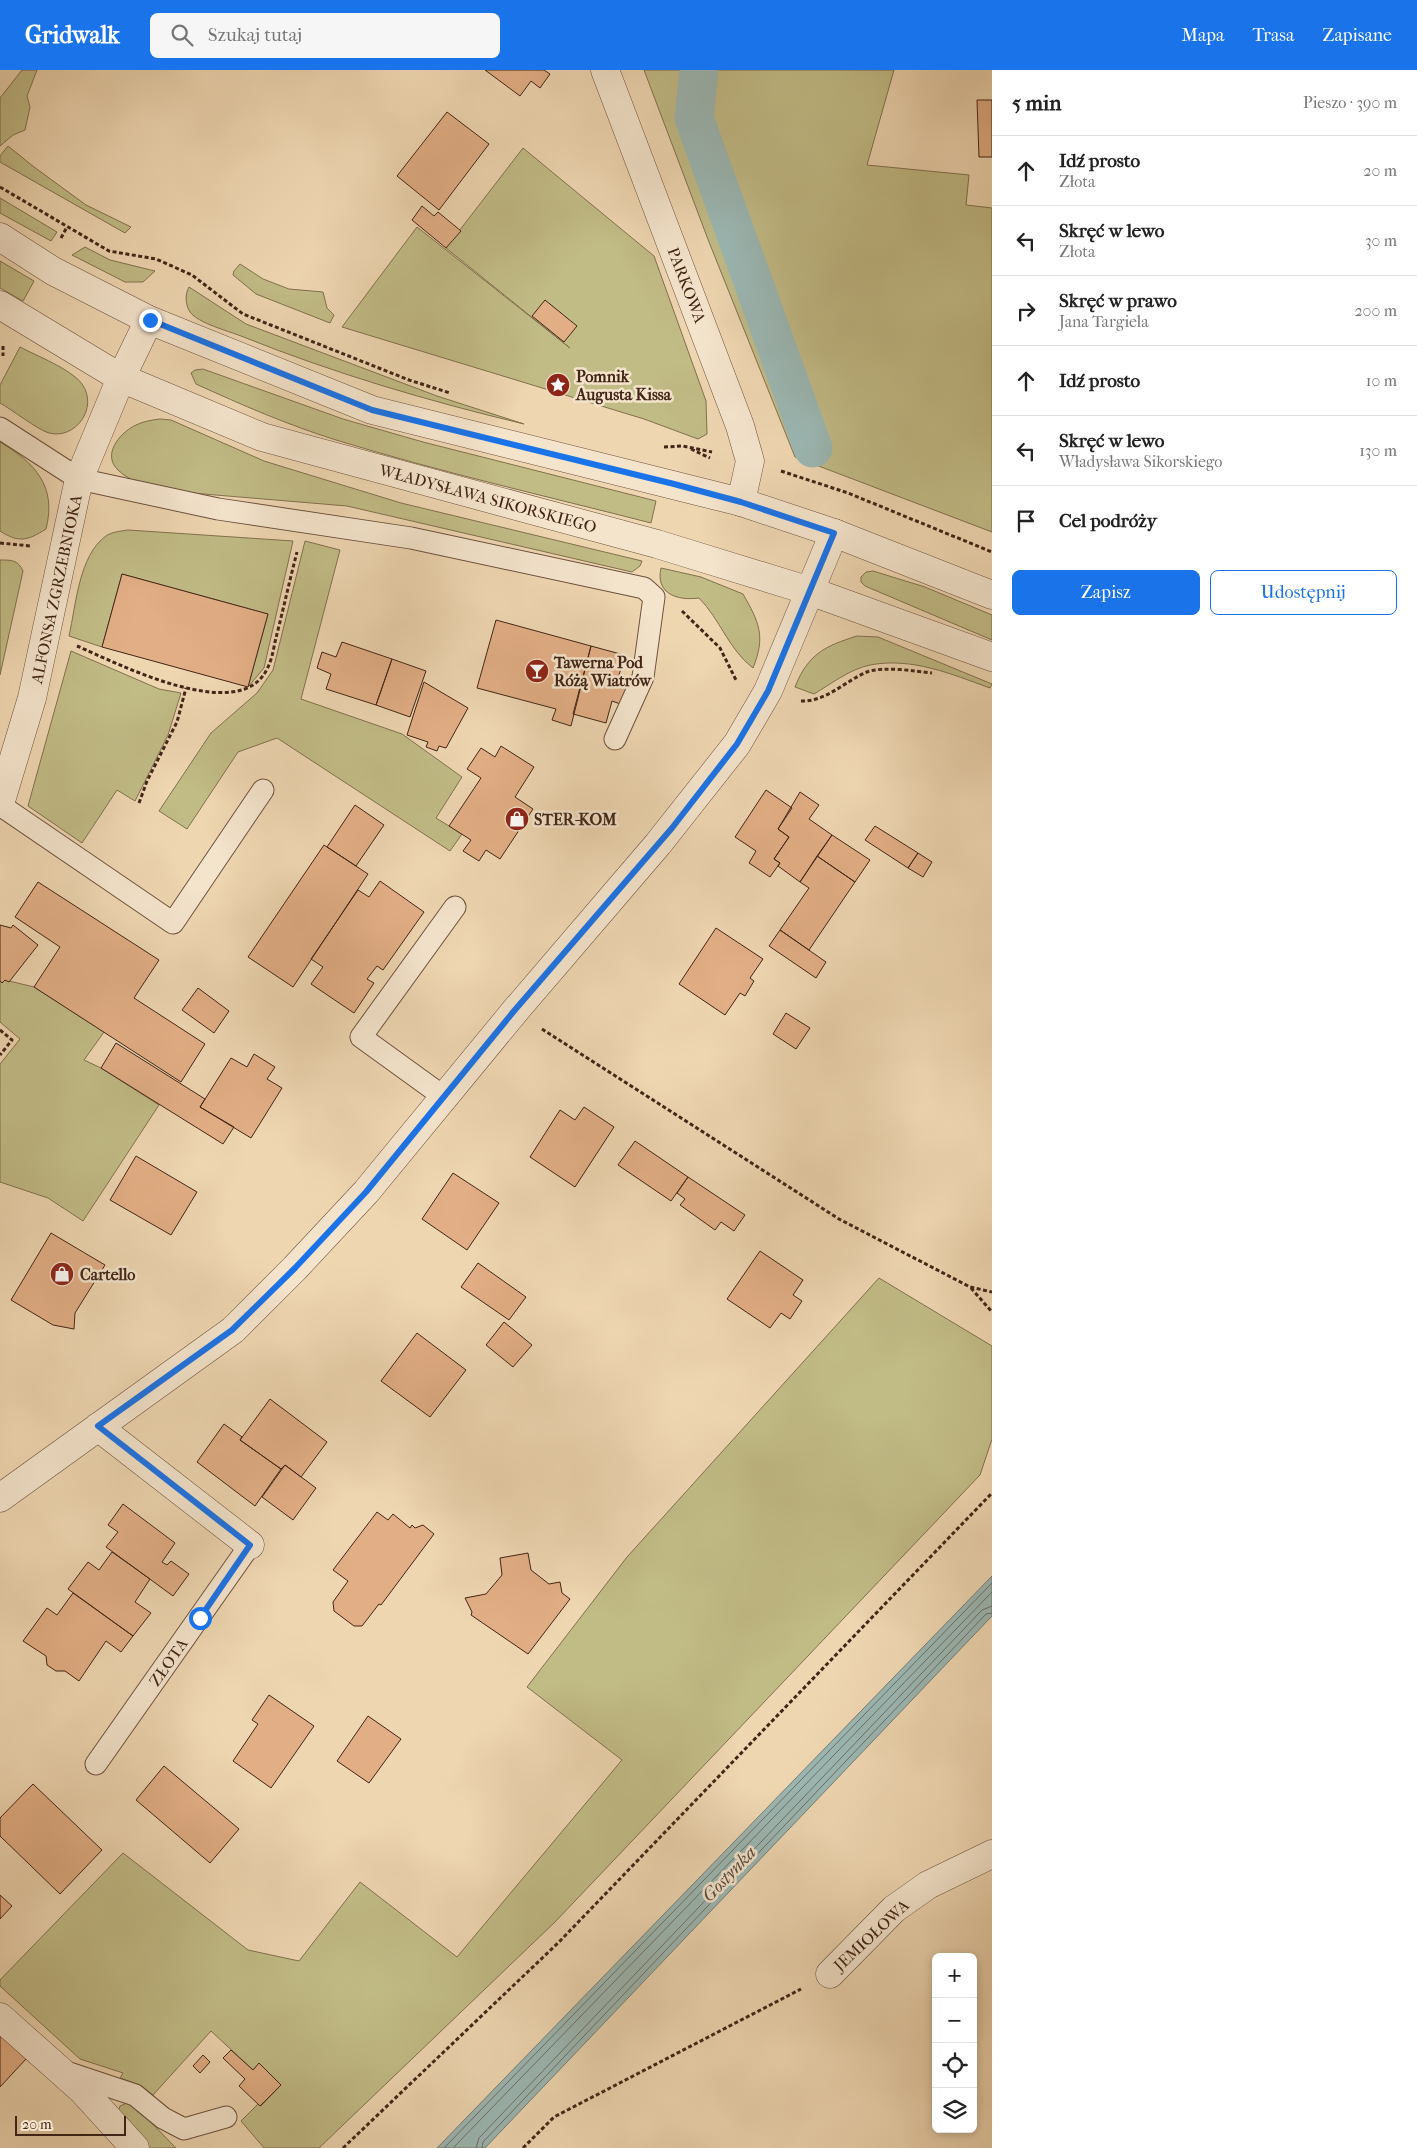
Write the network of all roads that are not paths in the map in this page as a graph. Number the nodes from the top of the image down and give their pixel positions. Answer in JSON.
{"nodes":[{"id":1,"x":605,"y":70,"type":"edge"},
{"id":2,"x":0,"y":236,"type":"edge"},
{"id":3,"x":0,"y":305,"type":"edge"},
{"id":4,"x":150,"y":320,"type":"junction"},
{"id":5,"x":121,"y":378,"type":"junction"},
{"id":6,"x":0,"y":428,"type":"edge"},
{"id":7,"x":79,"y":479,"type":"junction"},
{"id":8,"x":741,"y":502,"type":"junction"},
{"id":9,"x":834,"y":533,"type":"junction"},
{"id":10,"x":810,"y":591,"type":"junction"},
{"id":11,"x":992,"y":595,"type":"edge"},
{"id":12,"x":992,"y":657,"type":"edge"},
{"id":13,"x":615,"y":739,"type":"dead end"},
{"id":14,"x":263,"y":790,"type":"dead end"},
{"id":15,"x":0,"y":805,"type":"edge"},
{"id":16,"x":455,"y":907,"type":"dead end"},
{"id":17,"x":444,"y":1097,"type":"junction"},
{"id":18,"x":98,"y":1426,"type":"junction"},
{"id":19,"x":0,"y":1498,"type":"edge"},
{"id":20,"x":250,"y":1545,"type":"joint"},
{"id":21,"x":96,"y":1764,"type":"dead end"},
{"id":22,"x":992,"y":1854,"type":"edge"},
{"id":23,"x":830,"y":1974,"type":"road end"},
{"id":24,"x":0,"y":2017,"type":"edge"},
{"id":25,"x":59,"y":2069,"type":"junction"},
{"id":26,"x":226,"y":2117,"type":"dead end"},
{"id":27,"x":135,"y":2148,"type":"edge"}],
"edges":[{"from":1,"to":8,"type":"street","name":"PARKOWA"},
{"from":2,"to":4,"type":"street"},
{"from":3,"to":5,"type":"street","name":"WŁADYSŁAWA SIKORSKIEGO"},
{"from":4,"to":5,"type":"street","name":"ALFONSA ZGRZEBNIOKA"},
{"from":4,"to":8,"type":"street"},
{"from":5,"to":7,"type":"street","name":"ALFONSA ZGRZEBNIOKA"},
{"from":5,"to":10,"type":"street","name":"WŁADYSŁAWA SIKORSKIEGO"},
{"from":6,"to":7,"type":"lane"},
{"from":7,"to":13,"type":"lane"},
{"from":7,"to":15,"type":"street","name":"ALFONSA ZGRZEBNIOKA"},
{"from":8,"to":9,"type":"street"},
{"from":9,"to":10,"type":"street"},
{"from":9,"to":11,"type":"street"},
{"from":10,"to":12,"type":"street","name":"WŁADYSŁAWA SIKORSKIEGO"},
{"from":10,"to":17,"type":"street"},
{"from":14,"to":15,"type":"lane"},
{"from":16,"to":17,"type":"lane"},
{"from":17,"to":18,"type":"street"},
{"from":18,"to":19,"type":"street"},
{"from":18,"to":20,"type":"street","name":"ZŁOTA"},
{"from":20,"to":21,"type":"lane","name":"ZŁOTA"},
{"from":22,"to":23,"type":"street","name":"JEMIOŁOWA"},
{"from":24,"to":25,"type":"street"},
{"from":25,"to":26,"type":"lane"},
{"from":25,"to":27,"type":"street"}]}
